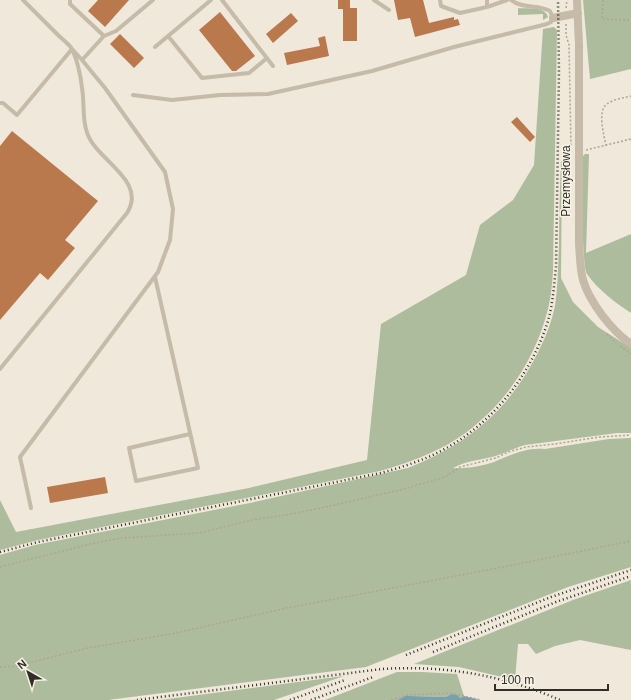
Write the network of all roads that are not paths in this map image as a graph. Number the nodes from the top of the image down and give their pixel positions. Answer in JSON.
{"nodes":[{"id":1,"x":23,"y":0,"type":"edge"},
{"id":2,"x":70,"y":0,"type":"edge"},
{"id":3,"x":153,"y":0,"type":"edge"},
{"id":4,"x":211,"y":0,"type":"edge"},
{"id":5,"x":222,"y":0,"type":"edge"},
{"id":6,"x":374,"y":0,"type":"edge"},
{"id":7,"x":440,"y":0,"type":"edge"},
{"id":8,"x":487,"y":0,"type":"edge"},
{"id":9,"x":507,"y":0,"type":"edge"},
{"id":10,"x":511,"y":0,"type":"edge"},
{"id":11,"x":577,"y":0,"type":"edge"},
{"id":12,"x":487,"y":6,"type":"junction"},
{"id":13,"x":389,"y":10,"type":"dead end"},
{"id":14,"x":578,"y":13,"type":"junction"},
{"id":15,"x":553,"y":18,"type":"junction"},
{"id":16,"x":104,"y":36,"type":"junction"},
{"id":17,"x":168,"y":36,"type":"junction"},
{"id":18,"x":155,"y":47,"type":"dead end"},
{"id":19,"x":72,"y":49,"type":"junction"},
{"id":20,"x":267,"y":58,"type":"junction"},
{"id":21,"x":82,"y":60,"type":"junction"},
{"id":22,"x":273,"y":66,"type":"dead end"},
{"id":23,"x":133,"y":94,"type":"dead end"},
{"id":24,"x":0,"y":103,"type":"edge"},
{"id":25,"x":155,"y":277,"type":"junction"},
{"id":26,"x":631,"y":344,"type":"edge"},
{"id":27,"x":0,"y":369,"type":"edge"},
{"id":28,"x":190,"y":434,"type":"junction"},
{"id":29,"x":31,"y":508,"type":"dead end"}],
"edges":[{"from":1,"to":19,"type":"lane"},
{"from":2,"to":16,"type":"lane"},
{"from":3,"to":16,"type":"lane"},
{"from":4,"to":17,"type":"lane"},
{"from":5,"to":20,"type":"lane"},
{"from":6,"to":13,"type":"lane"},
{"from":7,"to":12,"type":"lane"},
{"from":8,"to":12,"type":"lane"},
{"from":9,"to":12,"type":"lane"},
{"from":10,"to":15,"type":"lane"},
{"from":11,"to":14,"type":"street","name":"Przemysłowa"},
{"from":14,"to":15,"type":"street"},
{"from":14,"to":26,"type":"street","name":"Przemysłowa"},
{"from":15,"to":23,"type":"lane"},
{"from":16,"to":21,"type":"lane"},
{"from":17,"to":18,"type":"lane"},
{"from":17,"to":20,"type":"lane"},
{"from":19,"to":21,"type":"lane"},
{"from":19,"to":24,"type":"lane"},
{"from":19,"to":27,"type":"lane"},
{"from":20,"to":22,"type":"lane"},
{"from":21,"to":25,"type":"lane"},
{"from":25,"to":28,"type":"lane"},
{"from":25,"to":29,"type":"lane"},
{"from":28,"to":28,"type":"lane"}]}
